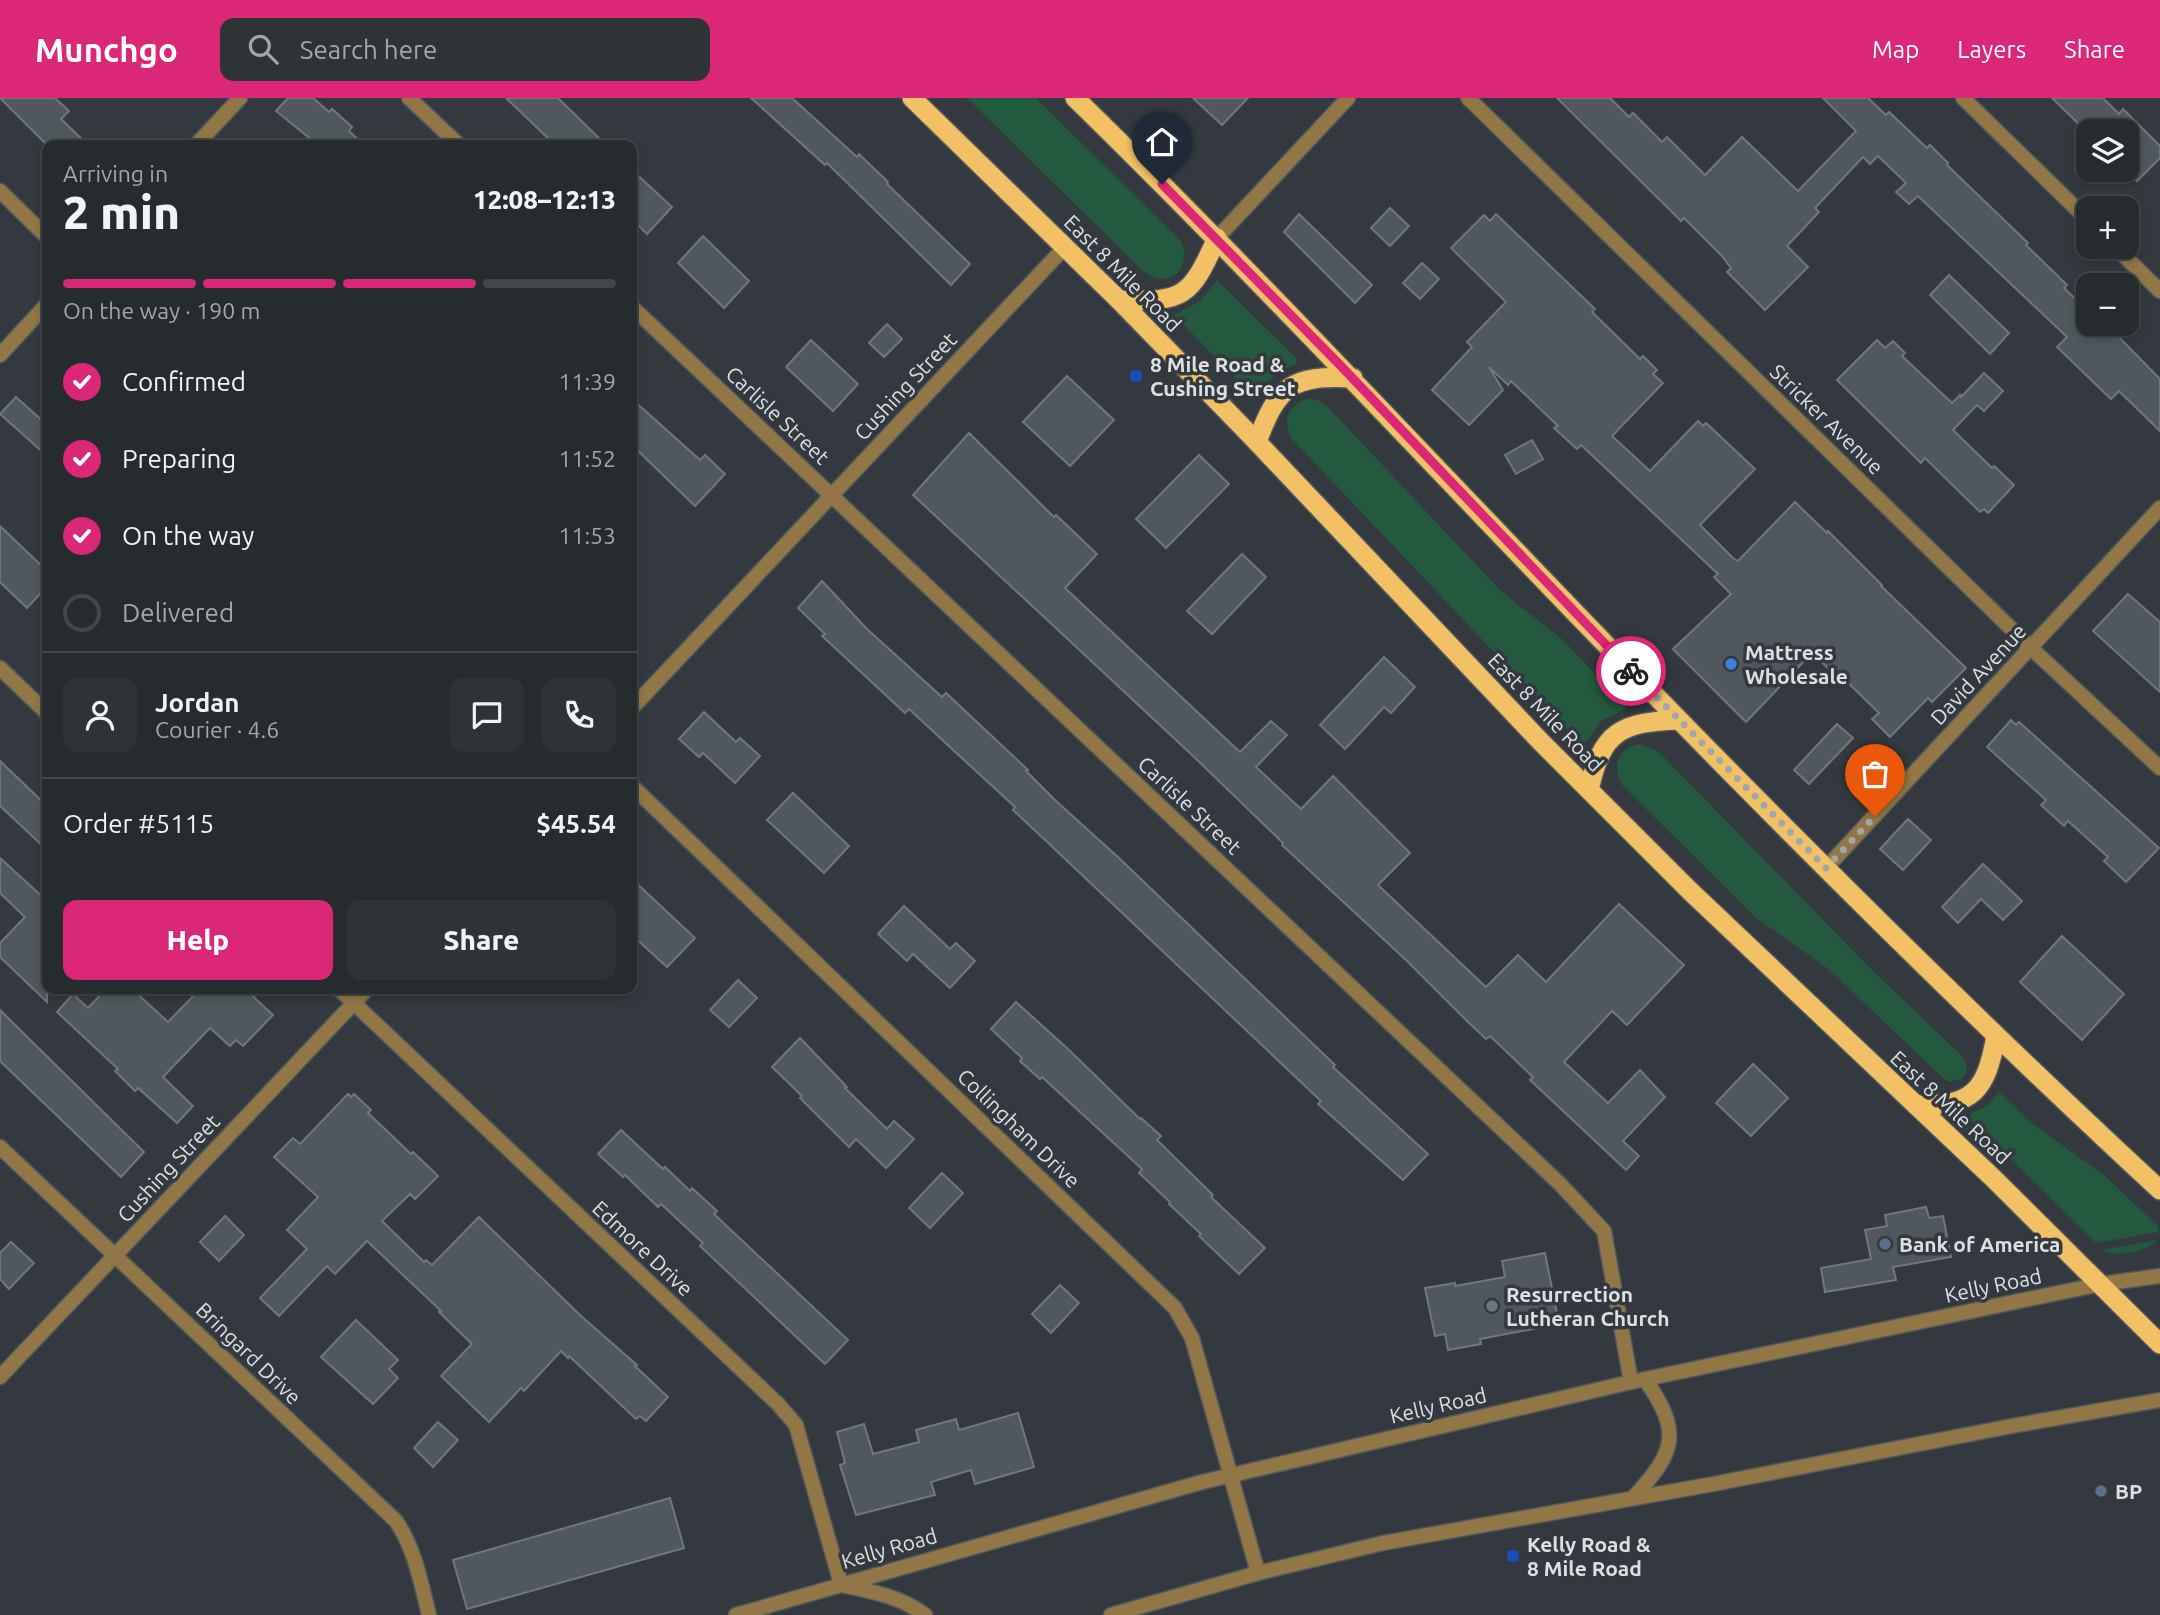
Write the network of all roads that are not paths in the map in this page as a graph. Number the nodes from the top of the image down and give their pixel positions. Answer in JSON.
{"nodes":[{"id":1,"x":240,"y":98,"type":"edge"},
{"id":2,"x":409,"y":98,"type":"edge"},
{"id":3,"x":912,"y":98,"type":"edge"},
{"id":4,"x":1075,"y":98,"type":"edge"},
{"id":5,"x":1348,"y":98,"type":"edge"},
{"id":6,"x":1468,"y":98,"type":"edge"},
{"id":7,"x":1963,"y":98,"type":"edge"},
{"id":8,"x":201,"y":140,"type":"edge"},
{"id":9,"x":454,"y":140,"type":"edge"},
{"id":10,"x":0,"y":191,"type":"edge"},
{"id":11,"x":2076,"y":208,"type":"edge"},
{"id":12,"x":42,"y":232,"type":"edge"},
{"id":13,"x":1217,"y":238,"type":"junction"},
{"id":14,"x":1065,"y":247,"type":"junction"},
{"id":15,"x":2127,"y":259,"type":"edge"},
{"id":16,"x":2160,"y":291,"type":"edge"},
{"id":17,"x":1119,"y":300,"type":"junction"},
{"id":18,"x":42,"y":309,"type":"edge"},
{"id":19,"x":637,"y":312,"type":"edge"},
{"id":20,"x":0,"y":355,"type":"edge"},
{"id":21,"x":1353,"y":378,"type":"junction"},
{"id":22,"x":1257,"y":442,"type":"junction"},
{"id":23,"x":832,"y":495,"type":"junction"},
{"id":24,"x":2160,"y":508,"type":"edge"},
{"id":25,"x":2031,"y":648,"type":"junction"},
{"id":26,"x":0,"y":668,"type":"edge"},
{"id":27,"x":637,"y":703,"type":"edge"},
{"id":28,"x":42,"y":708,"type":"edge"},
{"id":29,"x":1679,"y":720,"type":"junction"},
{"id":30,"x":2160,"y":768,"type":"edge"},
{"id":31,"x":1589,"y":790,"type":"junction"},
{"id":32,"x":637,"y":791,"type":"edge"},
{"id":33,"x":1826,"y":868,"type":"junction"},
{"id":34,"x":344,"y":994,"type":"edge"},
{"id":35,"x":362,"y":994,"type":"edge"},
{"id":36,"x":354,"y":1003,"type":"junction"},
{"id":37,"x":1996,"y":1036,"type":"junction"},
{"id":38,"x":1916,"y":1105,"type":"junction"},
{"id":39,"x":0,"y":1147,"type":"edge"},
{"id":40,"x":2160,"y":1190,"type":"edge"},
{"id":41,"x":116,"y":1255,"type":"junction"},
{"id":42,"x":2160,"y":1276,"type":"edge"},
{"id":43,"x":2101,"y":1284,"type":"junction"},
{"id":44,"x":2160,"y":1344,"type":"edge"},
{"id":45,"x":0,"y":1377,"type":"edge"},
{"id":46,"x":1639,"y":1380,"type":"junction"},
{"id":47,"x":2160,"y":1400,"type":"edge"},
{"id":48,"x":1231,"y":1475,"type":"junction"},
{"id":49,"x":1633,"y":1498,"type":"junction"},
{"id":50,"x":1258,"y":1573,"type":"junction"},
{"id":51,"x":841,"y":1584,"type":"junction"},
{"id":52,"x":429,"y":1615,"type":"edge"},
{"id":53,"x":736,"y":1615,"type":"edge"},
{"id":54,"x":925,"y":1615,"type":"edge"},
{"id":55,"x":1111,"y":1615,"type":"edge"}],
"edges":[{"from":1,"to":8,"type":"street"},
{"from":2,"to":9,"type":"street"},
{"from":3,"to":14,"type":"highway","name":"East 8 Mile Road"},
{"from":4,"to":13,"type":"highway"},
{"from":5,"to":13,"type":"street"},
{"from":6,"to":25,"type":"street","name":"Stricker Avenue"},
{"from":7,"to":11,"type":"street"},
{"from":10,"to":12,"type":"street"},
{"from":13,"to":17,"type":"highway"},
{"from":13,"to":21,"type":"highway"},
{"from":14,"to":17,"type":"highway","name":"East 8 Mile Road"},
{"from":14,"to":23,"type":"street","name":"Cushing Street"},
{"from":15,"to":16,"type":"street"},
{"from":17,"to":22,"type":"highway","name":"East 8 Mile Road"},
{"from":18,"to":20,"type":"street"},
{"from":19,"to":23,"type":"street","name":"Carlisle Street"},
{"from":21,"to":22,"type":"highway"},
{"from":21,"to":29,"type":"highway"},
{"from":22,"to":31,"type":"highway","name":"East 8 Mile Road"},
{"from":23,"to":27,"type":"street","name":"Cushing Street"},
{"from":23,"to":46,"type":"street","name":"Carlisle Street"},
{"from":24,"to":25,"type":"street","name":"David Avenue"},
{"from":25,"to":30,"type":"street","name":"Stricker Avenue"},
{"from":25,"to":33,"type":"street","name":"David Avenue"},
{"from":26,"to":28,"type":"street"},
{"from":29,"to":31,"type":"highway"},
{"from":29,"to":33,"type":"highway"},
{"from":31,"to":38,"type":"highway","name":"East 8 Mile Road"},
{"from":32,"to":48,"type":"street","name":"Collingham Drive"},
{"from":33,"to":37,"type":"highway"},
{"from":34,"to":36,"type":"street","name":"Edmore Drive"},
{"from":35,"to":36,"type":"street","name":"Cushing Street"},
{"from":36,"to":41,"type":"street","name":"Cushing Street"},
{"from":36,"to":51,"type":"street","name":"Edmore Drive"},
{"from":37,"to":38,"type":"highway"},
{"from":37,"to":40,"type":"highway"},
{"from":38,"to":43,"type":"highway","name":"East 8 Mile Road"},
{"from":39,"to":41,"type":"street","name":"Bringard Drive"},
{"from":41,"to":45,"type":"street","name":"Cushing Street"},
{"from":41,"to":52,"type":"street","name":"Bringard Drive"},
{"from":42,"to":43,"type":"street","name":"Kelly Road"},
{"from":43,"to":44,"type":"highway","name":"East 8 Mile Road"},
{"from":43,"to":46,"type":"street","name":"Kelly Road"},
{"from":46,"to":48,"type":"street","name":"Kelly Road"},
{"from":46,"to":49,"type":"street","name":"Carlisle Street"},
{"from":47,"to":49,"type":"street"},
{"from":48,"to":50,"type":"street","name":"Collingham Drive"},
{"from":48,"to":51,"type":"street","name":"Kelly Road"},
{"from":49,"to":50,"type":"street"},
{"from":50,"to":55,"type":"street"},
{"from":51,"to":53,"type":"street","name":"Kelly Road"},
{"from":51,"to":54,"type":"street"}]}
